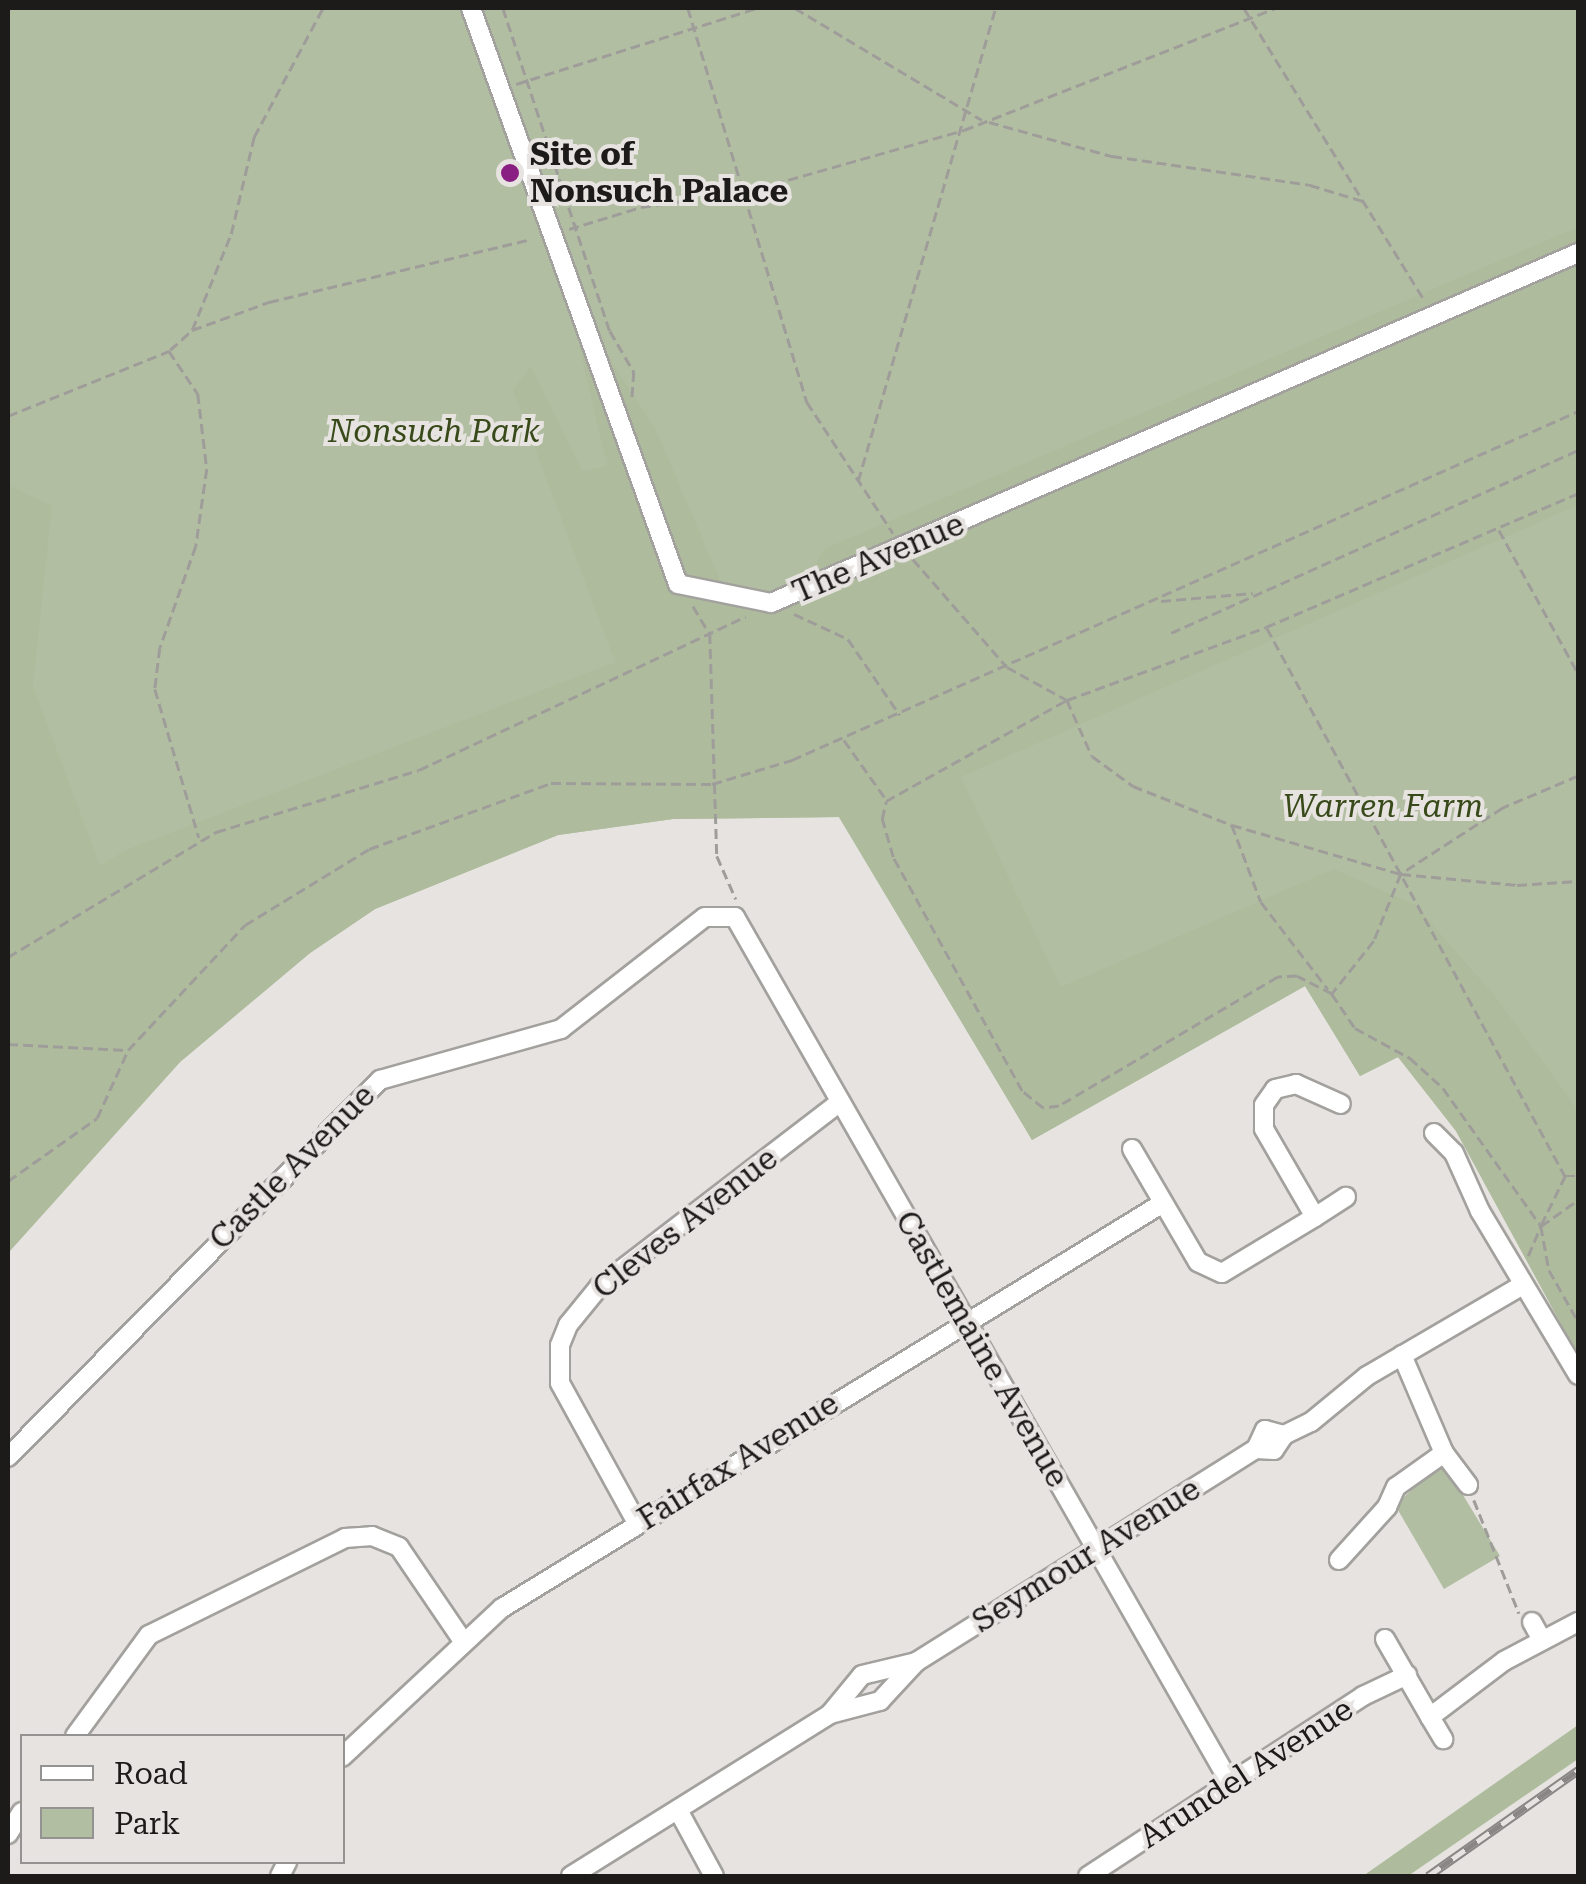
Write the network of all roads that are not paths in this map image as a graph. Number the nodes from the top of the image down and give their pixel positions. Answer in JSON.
{"nodes":[{"id":1,"x":471,"y":8,"type":"edge"},
{"id":2,"x":1578,"y":252,"type":"edge"},
{"id":3,"x":735,"y":917,"type":"joint"},
{"id":4,"x":840,"y":1102,"type":"junction"},
{"id":5,"x":1341,"y":1104,"type":"dead end"},
{"id":6,"x":1434,"y":1133,"type":"dead end"},
{"id":7,"x":1132,"y":1149,"type":"dead end"},
{"id":8,"x":1346,"y":1197,"type":"dead end"},
{"id":9,"x":1163,"y":1203,"type":"junction"},
{"id":10,"x":1315,"y":1217,"type":"junction"},
{"id":11,"x":1523,"y":1285,"type":"junction"},
{"id":12,"x":966,"y":1322,"type":"junction"},
{"id":13,"x":1402,"y":1355,"type":"junction"},
{"id":14,"x":1578,"y":1375,"type":"edge"},
{"id":15,"x":1444,"y":1453,"type":"junction"},
{"id":16,"x":8,"y":1456,"type":"edge"},
{"id":17,"x":1468,"y":1485,"type":"road end"},
{"id":18,"x":637,"y":1523,"type":"junction"},
{"id":19,"x":1098,"y":1548,"type":"junction"},
{"id":20,"x":1339,"y":1560,"type":"dead end"},
{"id":21,"x":1532,"y":1622,"type":"road end"},
{"id":22,"x":1578,"y":1622,"type":"edge"},
{"id":23,"x":1386,"y":1639,"type":"dead end"},
{"id":24,"x":1542,"y":1640,"type":"junction"},
{"id":25,"x":463,"y":1641,"type":"junction"},
{"id":26,"x":916,"y":1662,"type":"junction"},
{"id":27,"x":1406,"y":1675,"type":"junction"},
{"id":28,"x":830,"y":1714,"type":"junction"},
{"id":29,"x":1430,"y":1717,"type":"junction"},
{"id":30,"x":76,"y":1734,"type":"edge"},
{"id":31,"x":1443,"y":1740,"type":"dead end"},
{"id":32,"x":345,"y":1754,"type":"edge"},
{"id":33,"x":1229,"y":1781,"type":"junction"},
{"id":34,"x":678,"y":1810,"type":"junction"},
{"id":35,"x":573,"y":1875,"type":"edge"},
{"id":36,"x":714,"y":1876,"type":"edge"},
{"id":37,"x":1088,"y":1876,"type":"edge"}],
"edges":[{"from":1,"to":2,"type":"street","name":"The Avenue"},
{"from":3,"to":4,"type":"street","name":"Castlemaine Avenue"},
{"from":3,"to":16,"type":"street","name":"Castle Avenue"},
{"from":4,"to":12,"type":"street","name":"Castlemaine Avenue"},
{"from":4,"to":18,"type":"street","name":"Cleves Avenue"},
{"from":5,"to":10,"type":"street"},
{"from":6,"to":11,"type":"street"},
{"from":7,"to":9,"type":"street"},
{"from":8,"to":10,"type":"street"},
{"from":9,"to":10,"type":"street"},
{"from":9,"to":12,"type":"street","name":"Fairfax Avenue"},
{"from":11,"to":13,"type":"street","name":"Seymour Avenue"},
{"from":11,"to":14,"type":"street"},
{"from":12,"to":18,"type":"street","name":"Fairfax Avenue"},
{"from":12,"to":19,"type":"street","name":"Castlemaine Avenue"},
{"from":13,"to":15,"type":"street"},
{"from":13,"to":19,"type":"street","name":"Seymour Avenue"},
{"from":15,"to":17,"type":"street"},
{"from":15,"to":20,"type":"street"},
{"from":18,"to":25,"type":"street","name":"Fairfax Avenue"},
{"from":19,"to":26,"type":"street","name":"Seymour Avenue"},
{"from":19,"to":33,"type":"street","name":"Castlemaine Avenue"},
{"from":21,"to":24,"type":"street"},
{"from":22,"to":24,"type":"street"},
{"from":23,"to":27,"type":"street"},
{"from":24,"to":29,"type":"street"},
{"from":25,"to":30,"type":"street"},
{"from":25,"to":32,"type":"street","name":"Fairfax Avenue"},
{"from":26,"to":28,"type":"street","name":"Seymour Avenue"},
{"from":26,"to":28,"type":"street","name":"Seymour Avenue"},
{"from":27,"to":29,"type":"street"},
{"from":27,"to":33,"type":"street","name":"Arundel Avenue"},
{"from":28,"to":34,"type":"street","name":"Seymour Avenue"},
{"from":29,"to":31,"type":"street"},
{"from":33,"to":37,"type":"street","name":"Arundel Avenue"},
{"from":34,"to":35,"type":"street","name":"Seymour Avenue"},
{"from":34,"to":36,"type":"street"}]}
